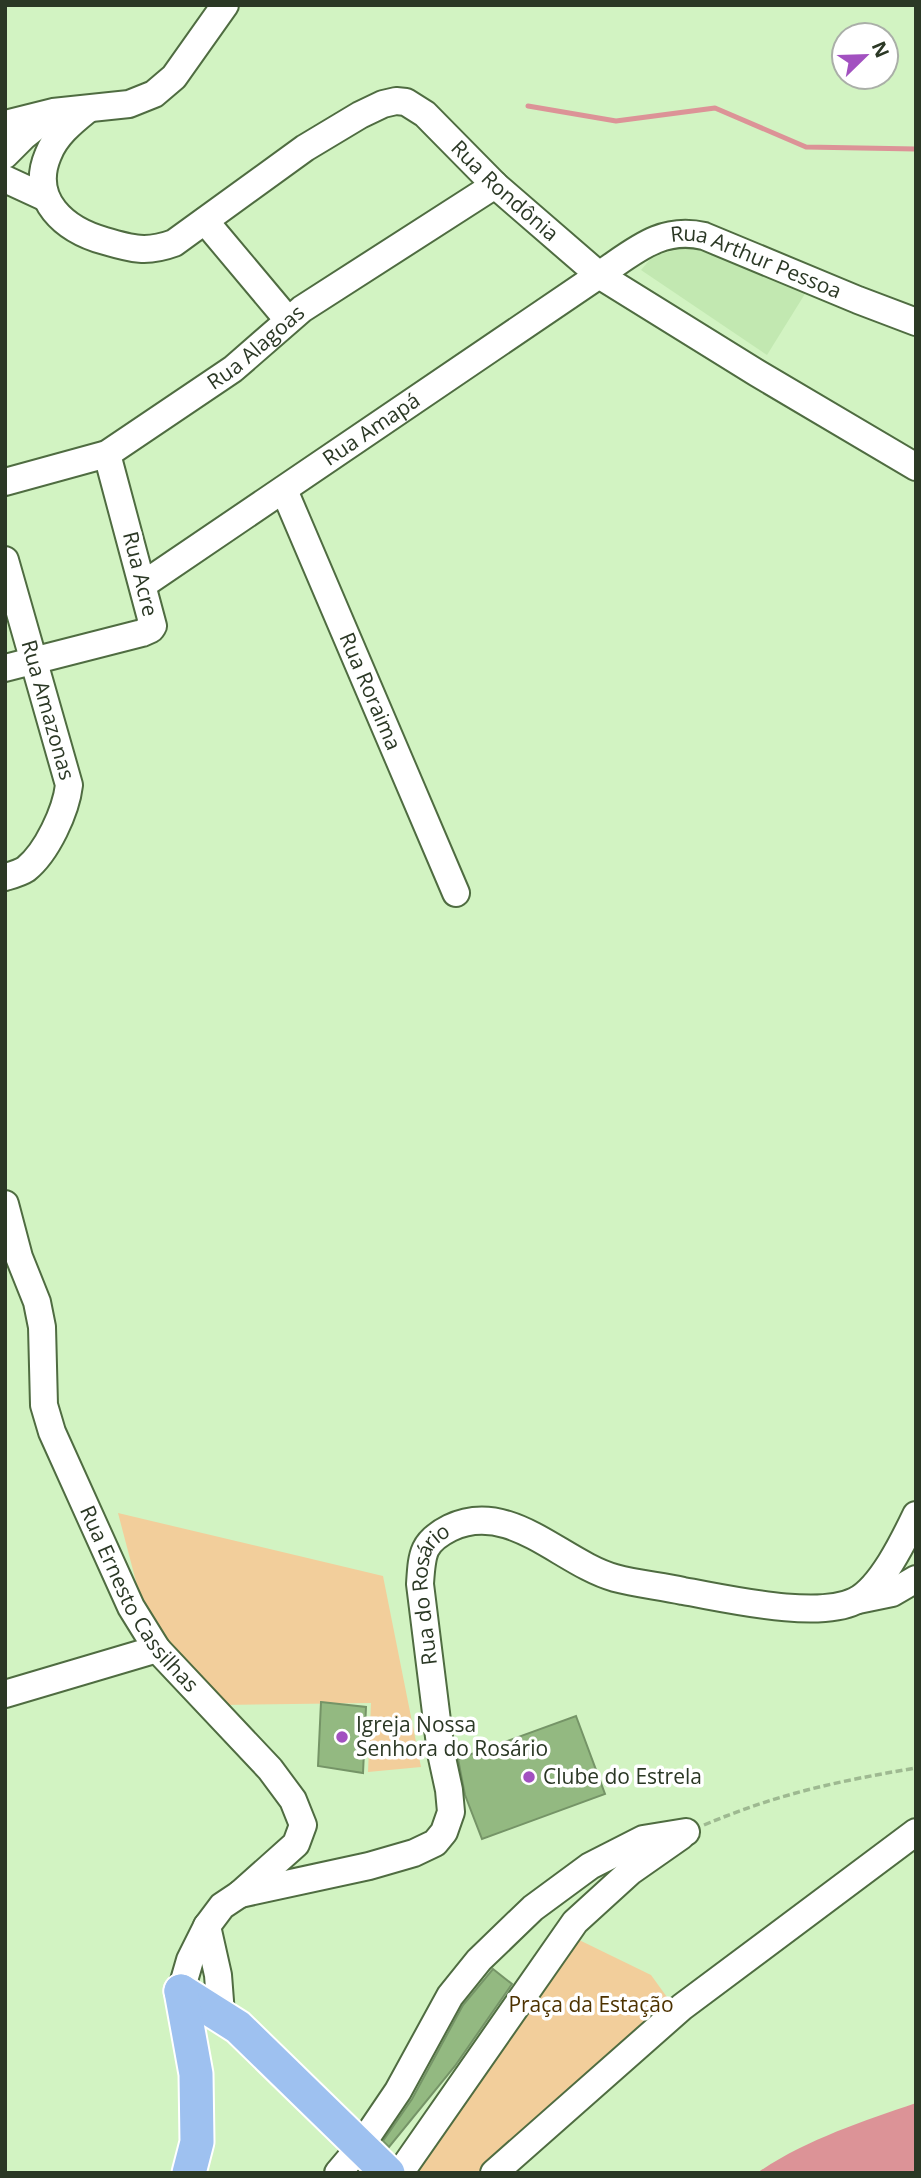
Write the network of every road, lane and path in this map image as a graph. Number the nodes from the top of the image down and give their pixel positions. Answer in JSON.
{"nodes":[{"id":1,"x":226,"y":5,"type":"edge"},
{"id":2,"x":87,"y":110,"type":"junction"},
{"id":3,"x":53,"y":112,"type":"junction"},
{"id":4,"x":5,"y":124,"type":"edge"},
{"id":5,"x":5,"y":155,"type":"edge"},
{"id":6,"x":5,"y":179,"type":"edge"},
{"id":7,"x":495,"y":186,"type":"junction"},
{"id":8,"x":46,"y":198,"type":"junction"},
{"id":9,"x":205,"y":221,"type":"junction"},
{"id":10,"x":599,"y":275,"type":"junction"},
{"id":11,"x":288,"y":320,"type":"junction"},
{"id":12,"x":916,"y":321,"type":"edge"},
{"id":13,"x":107,"y":454,"type":"junction"},
{"id":14,"x":916,"y":467,"type":"edge"},
{"id":15,"x":5,"y":482,"type":"edge"},
{"id":16,"x":284,"y":490,"type":"junction"},
{"id":17,"x":5,"y":560,"type":"edge"},
{"id":18,"x":144,"y":584,"type":"junction"},
{"id":19,"x":33,"y":661,"type":"junction"},
{"id":20,"x":5,"y":668,"type":"edge"},
{"id":21,"x":5,"y":877,"type":"edge"},
{"id":22,"x":456,"y":893,"type":"dead end"},
{"id":23,"x":5,"y":1204,"type":"edge"},
{"id":24,"x":916,"y":1515,"type":"edge"},
{"id":25,"x":916,"y":1579,"type":"edge"},
{"id":26,"x":856,"y":1600,"type":"junction"},
{"id":27,"x":157,"y":1649,"type":"junction"},
{"id":28,"x":5,"y":1694,"type":"edge"},
{"id":29,"x":916,"y":1768,"type":"edge"},
{"id":30,"x":686,"y":1832,"type":"junction"},
{"id":31,"x":916,"y":1832,"type":"edge"},
{"id":32,"x":240,"y":1894,"type":"junction"},
{"id":33,"x":207,"y":1926,"type":"junction"},
{"id":34,"x":181,"y":1991,"type":"junction"},
{"id":35,"x":220,"y":2014,"type":"junction"},
{"id":36,"x":360,"y":2147,"type":"junction"},
{"id":37,"x":189,"y":2173,"type":"edge"},
{"id":38,"x":338,"y":2173,"type":"edge"},
{"id":39,"x":388,"y":2173,"type":"edge"},
{"id":40,"x":400,"y":2173,"type":"edge"},
{"id":41,"x":494,"y":2173,"type":"edge"}],
"edges":[{"from":1,"to":2,"type":"street"},
{"from":2,"to":3,"type":"street"},
{"from":2,"to":8,"type":"street"},
{"from":3,"to":4,"type":"street"},
{"from":3,"to":5,"type":"street"},
{"from":6,"to":8,"type":"street"},
{"from":7,"to":9,"type":"street","name":"Rua Rondônia"},
{"from":7,"to":10,"type":"street","name":"Rua Rondônia"},
{"from":7,"to":11,"type":"street","name":"Rua Alagoas"},
{"from":8,"to":9,"type":"street"},
{"from":9,"to":11,"type":"street"},
{"from":10,"to":12,"type":"street","name":"Rua Arthur Pessoa"},
{"from":10,"to":14,"type":"street","name":"Rua Rondônia"},
{"from":10,"to":16,"type":"street","name":"Rua Amapá"},
{"from":11,"to":13,"type":"street","name":"Rua Alagoas"},
{"from":13,"to":15,"type":"street","name":"Rua Alagoas"},
{"from":13,"to":18,"type":"street","name":"Rua Acre"},
{"from":16,"to":18,"type":"street","name":"Rua Amapá"},
{"from":16,"to":22,"type":"street","name":"Rua Roraima"},
{"from":17,"to":19,"type":"street","name":"Rua Amazonas"},
{"from":18,"to":19,"type":"street","name":"Rua Acre"},
{"from":19,"to":20,"type":"street","name":"Rua Acre"},
{"from":19,"to":21,"type":"street","name":"Rua Amazonas"},
{"from":23,"to":27,"type":"street","name":"Rua Ernesto Cassilhas"},
{"from":24,"to":26,"type":"street","name":"Rua do Rosário"},
{"from":25,"to":26,"type":"street","name":"Rua do Rosário"},
{"from":26,"to":32,"type":"street","name":"Rua do Rosário"},
{"from":27,"to":28,"type":"street"},
{"from":27,"to":32,"type":"street","name":"Rua Ernesto Cassilhas"},
{"from":29,"to":30,"type":"path"},
{"from":30,"to":36,"type":"street"},
{"from":30,"to":40,"type":"street"},
{"from":31,"to":41,"type":"street"},
{"from":32,"to":33,"type":"street","name":"Rua Ernesto Cassilhas"},
{"from":33,"to":34,"type":"street","name":"Rua Ernesto Cassilhas"},
{"from":33,"to":35,"type":"street"},
{"from":34,"to":35,"type":"main road"},
{"from":34,"to":37,"type":"main road"},
{"from":35,"to":36,"type":"main road"},
{"from":36,"to":38,"type":"street"},
{"from":36,"to":39,"type":"main road"}]}
